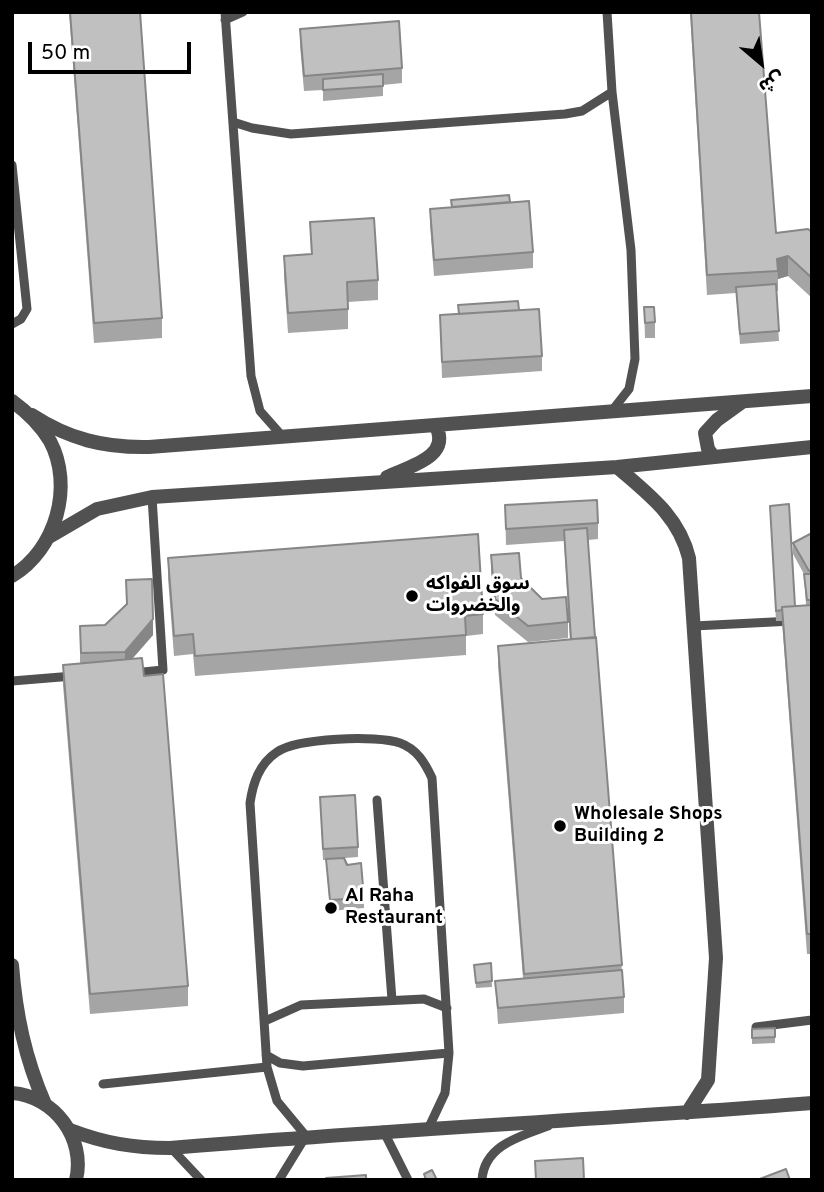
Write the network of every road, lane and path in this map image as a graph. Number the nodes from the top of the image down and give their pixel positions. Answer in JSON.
{"nodes":[{"id":1,"x":243,"y":12,"type":"edge"},
{"id":2,"x":607,"y":12,"type":"edge"},
{"id":3,"x":225,"y":16,"type":"edge"},
{"id":4,"x":612,"y":92,"type":"junction"},
{"id":5,"x":233,"y":122,"type":"junction"},
{"id":6,"x":12,"y":165,"type":"edge"},
{"id":7,"x":12,"y":324,"type":"edge"},
{"id":8,"x":812,"y":396,"type":"edge"},
{"id":9,"x":12,"y":401,"type":"edge"},
{"id":10,"x":743,"y":402,"type":"junction"},
{"id":11,"x":610,"y":413,"type":"junction"},
{"id":12,"x":32,"y":415,"type":"junction"},
{"id":13,"x":436,"y":426,"type":"junction"},
{"id":14,"x":283,"y":437,"type":"junction"},
{"id":15,"x":812,"y":447,"type":"edge"},
{"id":16,"x":713,"y":456,"type":"junction"},
{"id":17,"x":617,"y":467,"type":"junction"},
{"id":18,"x":380,"y":480,"type":"junction"},
{"id":19,"x":152,"y":497,"type":"junction"},
{"id":20,"x":49,"y":537,"type":"junction"},
{"id":21,"x":13,"y":578,"type":"edge"},
{"id":22,"x":812,"y":621,"type":"edge"},
{"id":23,"x":694,"y":626,"type":"junction"},
{"id":24,"x":122,"y":673,"type":"edge"},
{"id":25,"x":81,"y":676,"type":"edge"},
{"id":26,"x":12,"y":681,"type":"edge"},
{"id":27,"x":377,"y":800,"type":"dead end"},
{"id":28,"x":12,"y":965,"type":"edge"},
{"id":29,"x":392,"y":1000,"type":"junction"},
{"id":30,"x":447,"y":1009,"type":"junction"},
{"id":31,"x":812,"y":1020,"type":"edge"},
{"id":32,"x":265,"y":1021,"type":"junction"},
{"id":33,"x":756,"y":1027,"type":"edge"},
{"id":34,"x":449,"y":1053,"type":"junction"},
{"id":35,"x":267,"y":1055,"type":"junction"},
{"id":36,"x":267,"y":1067,"type":"junction"},
{"id":37,"x":103,"y":1084,"type":"dead end"},
{"id":38,"x":12,"y":1093,"type":"edge"},
{"id":39,"x":812,"y":1102,"type":"edge"},
{"id":40,"x":45,"y":1104,"type":"junction"},
{"id":41,"x":687,"y":1113,"type":"junction"},
{"id":42,"x":563,"y":1120,"type":"junction"},
{"id":43,"x":429,"y":1127,"type":"junction"},
{"id":44,"x":70,"y":1130,"type":"junction"},
{"id":45,"x":383,"y":1130,"type":"junction"},
{"id":46,"x":306,"y":1136,"type":"junction"},
{"id":47,"x":170,"y":1148,"type":"junction"},
{"id":48,"x":76,"y":1180,"type":"edge"},
{"id":49,"x":201,"y":1180,"type":"edge"},
{"id":50,"x":279,"y":1180,"type":"edge"},
{"id":51,"x":408,"y":1180,"type":"edge"},
{"id":52,"x":482,"y":1180,"type":"edge"}],
"edges":[{"from":1,"to":3,"type":"lane"},
{"from":2,"to":4,"type":"lane"},
{"from":3,"to":5,"type":"lane"},
{"from":4,"to":5,"type":"lane"},
{"from":4,"to":11,"type":"lane"},
{"from":5,"to":14,"type":"lane"},
{"from":6,"to":7,"type":"lane"},
{"from":8,"to":10,"type":"street"},
{"from":9,"to":12,"type":"street"},
{"from":10,"to":11,"type":"street"},
{"from":10,"to":16,"type":"street"},
{"from":11,"to":13,"type":"street"},
{"from":12,"to":14,"type":"street"},
{"from":12,"to":20,"type":"street"},
{"from":13,"to":14,"type":"street"},
{"from":13,"to":18,"type":"street"},
{"from":15,"to":16,"type":"street"},
{"from":16,"to":17,"type":"street"},
{"from":17,"to":18,"type":"street"},
{"from":17,"to":23,"type":"street"},
{"from":18,"to":19,"type":"street"},
{"from":19,"to":20,"type":"street"},
{"from":19,"to":24,"type":"lane"},
{"from":20,"to":21,"type":"street"},
{"from":22,"to":23,"type":"lane"},
{"from":23,"to":41,"type":"street"},
{"from":25,"to":26,"type":"lane"},
{"from":27,"to":29,"type":"lane"},
{"from":28,"to":40,"type":"street"},
{"from":29,"to":30,"type":"lane"},
{"from":29,"to":32,"type":"lane"},
{"from":30,"to":32,"type":"lane"},
{"from":30,"to":34,"type":"lane"},
{"from":31,"to":33,"type":"lane"},
{"from":32,"to":35,"type":"lane"},
{"from":34,"to":35,"type":"lane"},
{"from":34,"to":43,"type":"lane"},
{"from":35,"to":36,"type":"lane"},
{"from":36,"to":37,"type":"lane"},
{"from":36,"to":46,"type":"lane"},
{"from":38,"to":40,"type":"street"},
{"from":39,"to":41,"type":"street"},
{"from":40,"to":44,"type":"street"},
{"from":41,"to":42,"type":"street"},
{"from":42,"to":43,"type":"street"},
{"from":42,"to":52,"type":"lane"},
{"from":43,"to":45,"type":"street"},
{"from":44,"to":47,"type":"street"},
{"from":44,"to":48,"type":"street"},
{"from":45,"to":46,"type":"street"},
{"from":45,"to":51,"type":"lane"},
{"from":46,"to":47,"type":"street"},
{"from":46,"to":50,"type":"lane"},
{"from":47,"to":49,"type":"lane"}]}
